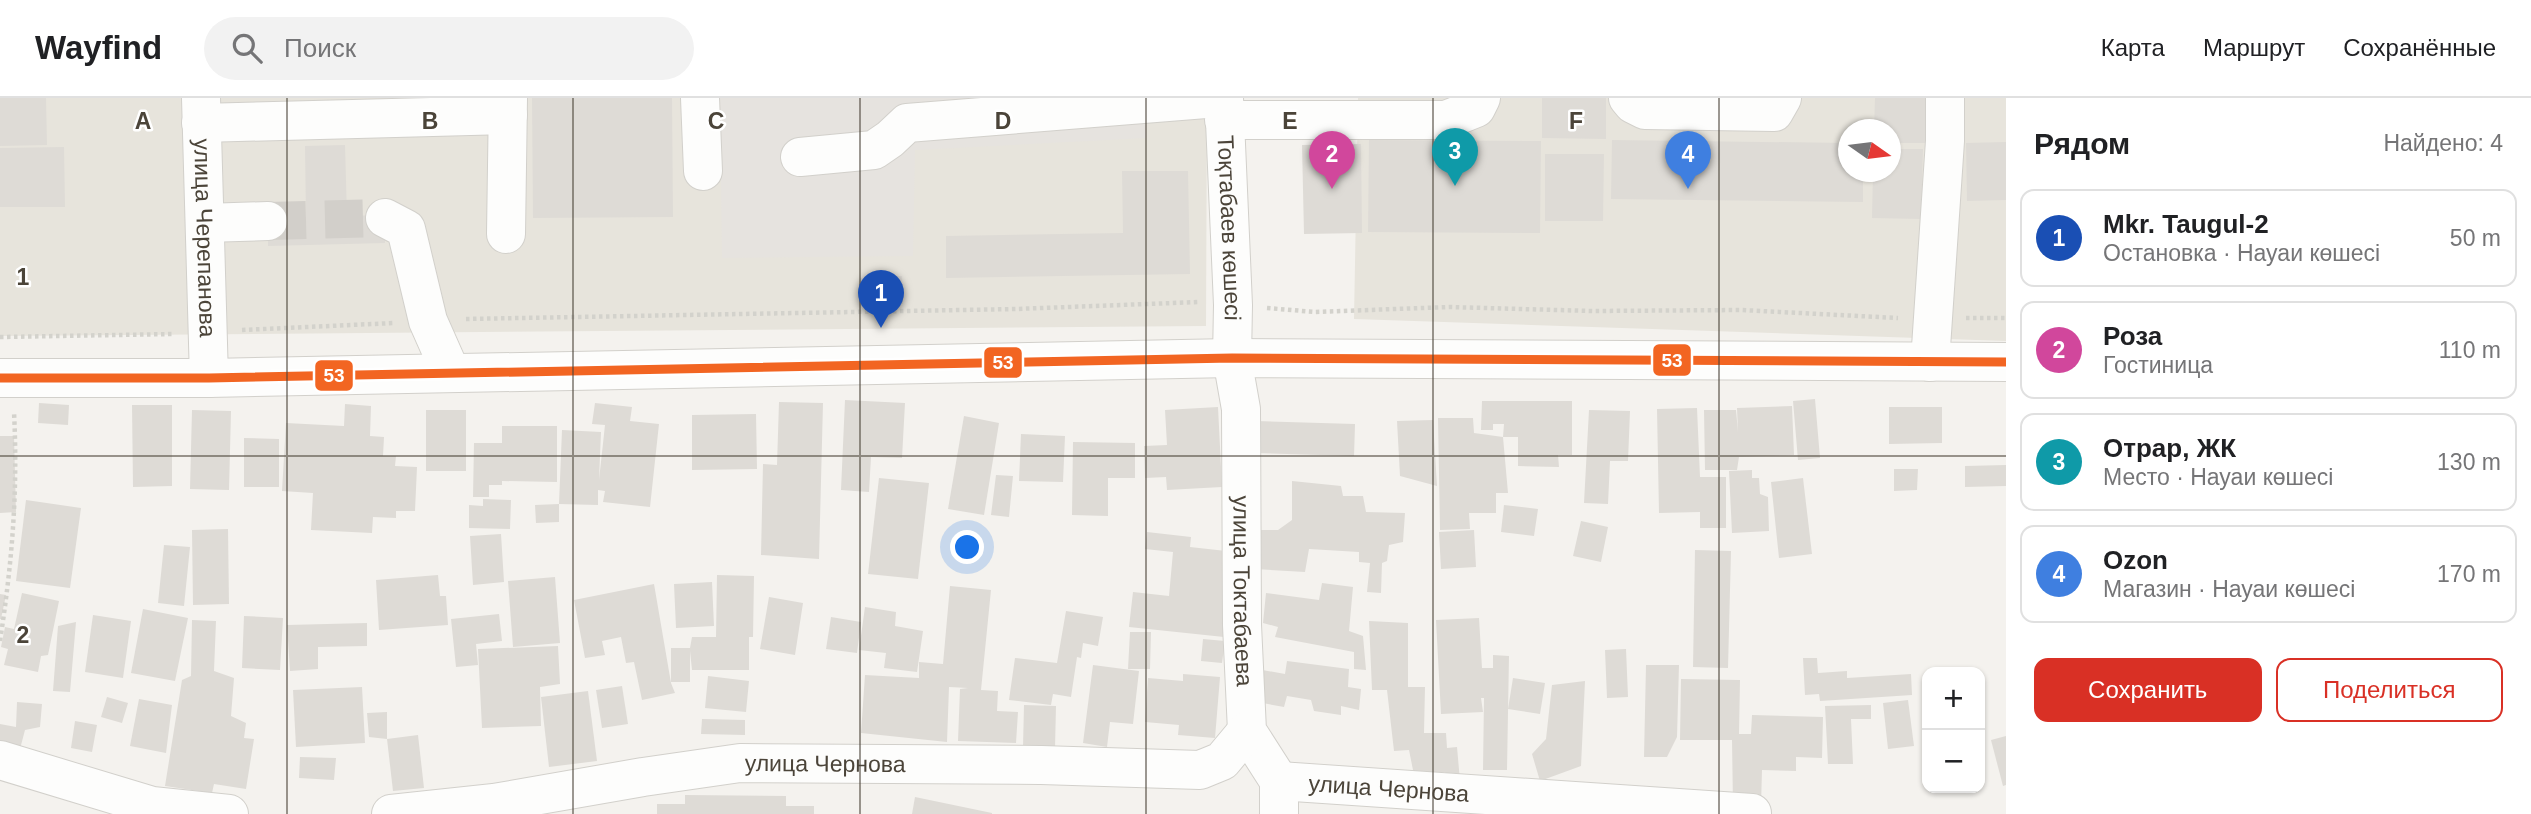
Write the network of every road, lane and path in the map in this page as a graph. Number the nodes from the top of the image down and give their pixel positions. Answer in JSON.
{"nodes":[{"id":1,"x":701,"y":98,"type":"edge"},
{"id":2,"x":1481,"y":98,"type":"edge"},
{"id":3,"x":1628,"y":98,"type":"edge"},
{"id":4,"x":1782,"y":98,"type":"edge"},
{"id":5,"x":1945,"y":98,"type":"edge"},
{"id":6,"x":1222,"y":105,"type":"edge"},
{"id":7,"x":508,"y":107,"type":"edge"},
{"id":8,"x":372,"y":108,"type":"edge"},
{"id":9,"x":201,"y":111,"type":"edge"},
{"id":10,"x":800,"y":156,"type":"dead end"},
{"id":11,"x":703,"y":171,"type":"dead end"},
{"id":12,"x":385,"y":218,"type":"tunnel mouth"},
{"id":13,"x":268,"y":221,"type":"tunnel mouth"},
{"id":14,"x":205,"y":222,"type":"junction"},
{"id":15,"x":506,"y":234,"type":"dead end"},
{"id":16,"x":1233,"y":305,"type":"junction"},
{"id":17,"x":1931,"y":318,"type":"junction"},
{"id":18,"x":2006,"y":318,"type":"edge"},
{"id":19,"x":428,"y":321,"type":"junction"},
{"id":20,"x":208,"y":332,"type":"junction"},
{"id":21,"x":0,"y":337,"type":"edge"},
{"id":22,"x":1232,"y":358,"type":"junction"},
{"id":23,"x":1930,"y":362,"type":"junction"},
{"id":24,"x":2006,"y":362,"type":"edge"},
{"id":25,"x":451,"y":373,"type":"junction"},
{"id":26,"x":209,"y":377,"type":"junction"},
{"id":27,"x":7,"y":391,"type":"edge"},
{"id":28,"x":0,"y":641,"type":"edge"},
{"id":29,"x":1247,"y":731,"type":"junction"},
{"id":30,"x":0,"y":760,"type":"edge"},
{"id":31,"x":1279,"y":797,"type":"edge"},
{"id":32,"x":87,"y":800,"type":"edge"},
{"id":33,"x":1527,"y":805,"type":"edge"},
{"id":34,"x":495,"y":809,"type":"edge"},
{"id":35,"x":152,"y":810,"type":"edge"},
{"id":36,"x":1752,"y":813,"type":"edge"},
{"id":37,"x":229,"y":814,"type":"edge"},
{"id":38,"x":391,"y":814,"type":"edge"}],
"edges":[{"from":1,"to":11,"type":"street"},
{"from":2,"to":6,"type":"street"},
{"from":3,"to":4,"type":"street"},
{"from":5,"to":17,"type":"street"},
{"from":6,"to":10,"type":"street"},
{"from":6,"to":16,"type":"street","name":"Тоқтабаев көшесі"},
{"from":7,"to":8,"type":"street"},
{"from":7,"to":15,"type":"street"},
{"from":8,"to":9,"type":"street"},
{"from":9,"to":14,"type":"street","name":"улица Черепанова"},
{"from":12,"to":19,"type":"street"},
{"from":13,"to":14,"type":"street"},
{"from":14,"to":20,"type":"street","name":"улица Черепанова"},
{"from":16,"to":17,"type":"path"},
{"from":16,"to":19,"type":"path"},
{"from":16,"to":22,"type":"street","name":"Тоқтабаев көшесі"},
{"from":17,"to":18,"type":"path"},
{"from":17,"to":23,"type":"street"},
{"from":19,"to":20,"type":"path"},
{"from":19,"to":25,"type":"street"},
{"from":20,"to":21,"type":"path"},
{"from":20,"to":26,"type":"street","name":"улица Черепанова"},
{"from":22,"to":23,"type":"street"},
{"from":22,"to":25,"type":"street"},
{"from":22,"to":29,"type":"street","name":"улица Токтабаева"},
{"from":23,"to":24,"type":"street"},
{"from":25,"to":26,"type":"street"},
{"from":26,"to":27,"type":"street"},
{"from":27,"to":28,"type":"path"},
{"from":29,"to":31,"type":"street","name":"улица Токтабаева"},
{"from":29,"to":34,"type":"street","name":"улица Чернова"},
{"from":30,"to":32,"type":"street"},
{"from":31,"to":33,"type":"street","name":"улица Чернова"},
{"from":32,"to":35,"type":"street"},
{"from":33,"to":36,"type":"street","name":"улица Чернова"},
{"from":34,"to":38,"type":"street","name":"улица Чернова"},
{"from":35,"to":37,"type":"street"}]}
